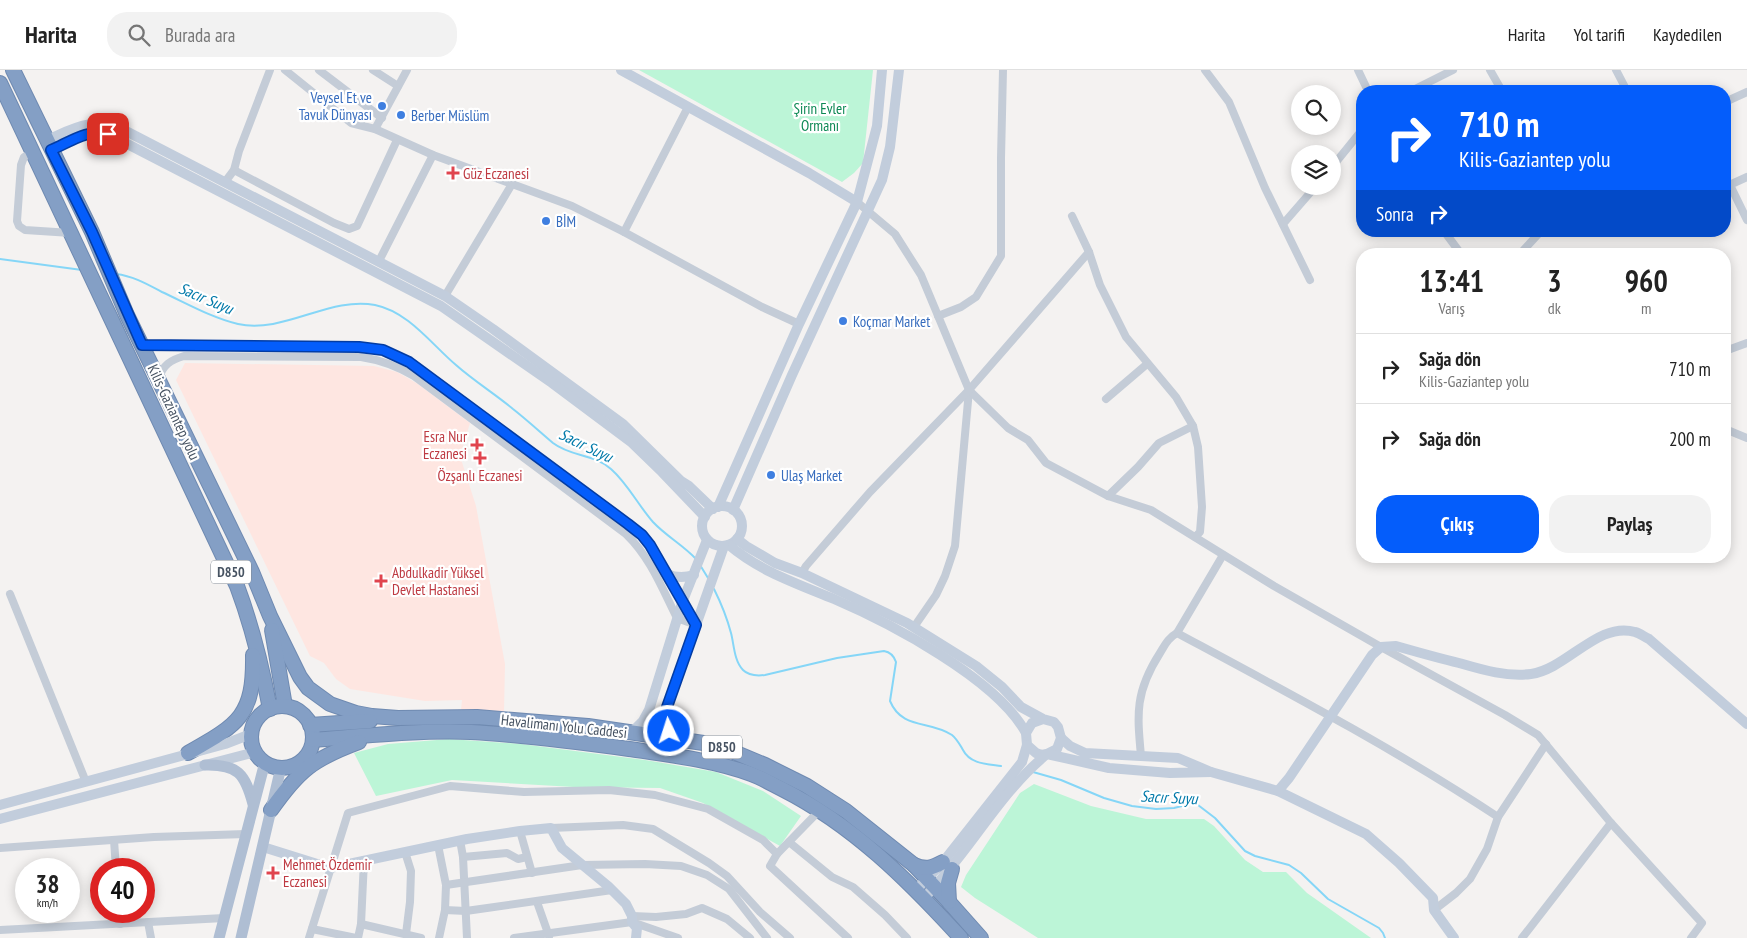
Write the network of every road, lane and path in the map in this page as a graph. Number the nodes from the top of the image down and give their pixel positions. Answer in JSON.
{"nodes":[{"id":1,"x":13,"y":70,"type":"edge"},
{"id":2,"x":270,"y":70,"type":"edge"},
{"id":3,"x":285,"y":70,"type":"edge"},
{"id":4,"x":319,"y":70,"type":"edge"},
{"id":5,"x":373,"y":70,"type":"edge"},
{"id":6,"x":407,"y":70,"type":"edge"},
{"id":7,"x":621,"y":70,"type":"edge"},
{"id":8,"x":882,"y":70,"type":"edge"},
{"id":9,"x":898,"y":70,"type":"edge"},
{"id":10,"x":1003,"y":70,"type":"edge"},
{"id":11,"x":1204,"y":70,"type":"edge"},
{"id":12,"x":1358,"y":70,"type":"edge"},
{"id":13,"x":1453,"y":70,"type":"edge"},
{"id":14,"x":1490,"y":70,"type":"edge"},
{"id":15,"x":1616,"y":70,"type":"edge"},
{"id":16,"x":0,"y":83,"type":"edge"},
{"id":17,"x":1365,"y":85,"type":"edge"},
{"id":18,"x":1423,"y":85,"type":"edge"},
{"id":19,"x":1499,"y":85,"type":"edge"},
{"id":20,"x":1625,"y":85,"type":"edge"},
{"id":21,"x":398,"y":86,"type":"junction"},
{"id":22,"x":1747,"y":92,"type":"edge"},
{"id":23,"x":1731,"y":99,"type":"edge"},
{"id":24,"x":688,"y":107,"type":"junction"},
{"id":25,"x":382,"y":118,"type":"junction"},
{"id":26,"x":375,"y":129,"type":"junction"},
{"id":27,"x":1356,"y":137,"type":"edge"},
{"id":28,"x":397,"y":140,"type":"junction"},
{"id":29,"x":49,"y":145,"type":"junction"},
{"id":30,"x":32,"y":153,"type":"junction"},
{"id":31,"x":433,"y":155,"type":"junction"},
{"id":32,"x":1341,"y":156,"type":"edge"},
{"id":33,"x":234,"y":170,"type":"junction"},
{"id":34,"x":1747,"y":178,"type":"edge"},
{"id":35,"x":225,"y":182,"type":"junction"},
{"id":36,"x":512,"y":184,"type":"junction"},
{"id":37,"x":1731,"y":185,"type":"edge"},
{"id":38,"x":1731,"y":191,"type":"edge"},
{"id":39,"x":1308,"y":195,"type":"edge"},
{"id":40,"x":857,"y":202,"type":"junction"},
{"id":41,"x":868,"y":211,"type":"junction"},
{"id":42,"x":1072,"y":216,"type":"dead end"},
{"id":43,"x":1747,"y":220,"type":"edge"},
{"id":44,"x":1282,"y":224,"type":"junction"},
{"id":45,"x":624,"y":232,"type":"junction"},
{"id":46,"x":1448,"y":237,"type":"edge"},
{"id":47,"x":1536,"y":237,"type":"edge"},
{"id":48,"x":73,"y":238,"type":"junction"},
{"id":49,"x":1457,"y":248,"type":"edge"},
{"id":50,"x":1525,"y":248,"type":"edge"},
{"id":51,"x":1089,"y":252,"type":"junction"},
{"id":52,"x":379,"y":261,"type":"junction"},
{"id":53,"x":1310,"y":280,"type":"dead end"},
{"id":54,"x":445,"y":296,"type":"junction"},
{"id":55,"x":938,"y":316,"type":"junction"},
{"id":56,"x":798,"y":324,"type":"junction"},
{"id":57,"x":1747,"y":343,"type":"edge"},
{"id":58,"x":142,"y":345,"type":"junction"},
{"id":59,"x":347,"y":347,"type":"junction"},
{"id":60,"x":364,"y":347,"type":"junction"},
{"id":61,"x":1731,"y":349,"type":"edge"},
{"id":62,"x":357,"y":357,"type":"junction"},
{"id":63,"x":1148,"y":364,"type":"junction"},
{"id":64,"x":158,"y":379,"type":"junction"},
{"id":65,"x":969,"y":390,"type":"junction"},
{"id":66,"x":1106,"y":399,"type":"dead end"},
{"id":67,"x":1193,"y":426,"type":"junction"},
{"id":68,"x":1731,"y":431,"type":"edge"},
{"id":69,"x":1747,"y":438,"type":"edge"},
{"id":70,"x":1108,"y":496,"type":"junction"},
{"id":71,"x":716,"y":508,"type":"junction"},
{"id":72,"x":733,"y":510,"type":"junction"},
{"id":73,"x":704,"y":517,"type":"junction"},
{"id":74,"x":1195,"y":537,"type":"junction"},
{"id":75,"x":707,"y":540,"type":"junction"},
{"id":76,"x":730,"y":543,"type":"junction"},
{"id":77,"x":1223,"y":555,"type":"junction"},
{"id":78,"x":802,"y":573,"type":"junction"},
{"id":79,"x":666,"y":574,"type":"junction"},
{"id":80,"x":694,"y":574,"type":"junction"},
{"id":81,"x":10,"y":594,"type":"dead end"},
{"id":82,"x":682,"y":602,"type":"junction"},
{"id":83,"x":270,"y":616,"type":"junction"},
{"id":84,"x":677,"y":618,"type":"junction"},
{"id":85,"x":696,"y":625,"type":"junction"},
{"id":86,"x":914,"y":627,"type":"junction"},
{"id":87,"x":1177,"y":633,"type":"junction"},
{"id":88,"x":253,"y":634,"type":"junction"},
{"id":89,"x":1381,"y":647,"type":"junction"},
{"id":90,"x":285,"y":706,"type":"junction"},
{"id":91,"x":270,"y":709,"type":"junction"},
{"id":92,"x":1331,"y":716,"type":"junction"},
{"id":93,"x":398,"y":718,"type":"junction"},
{"id":94,"x":1043,"y":719,"type":"junction"},
{"id":95,"x":1747,"y":724,"type":"edge"},
{"id":96,"x":310,"y":725,"type":"junction"},
{"id":97,"x":631,"y":732,"type":"junction"},
{"id":98,"x":1026,"y":733,"type":"junction"},
{"id":99,"x":251,"y":734,"type":"junction"},
{"id":100,"x":384,"y":735,"type":"junction"},
{"id":101,"x":1061,"y":738,"type":"junction"},
{"id":102,"x":675,"y":739,"type":"junction"},
{"id":103,"x":313,"y":740,"type":"junction"},
{"id":104,"x":1546,"y":744,"type":"junction"},
{"id":105,"x":1027,"y":745,"type":"junction"},
{"id":106,"x":255,"y":752,"type":"junction"},
{"id":107,"x":188,"y":753,"type":"junction"},
{"id":108,"x":1047,"y":754,"type":"junction"},
{"id":109,"x":1141,"y":756,"type":"junction"},
{"id":110,"x":265,"y":762,"type":"junction"},
{"id":111,"x":205,"y":765,"type":"junction"},
{"id":112,"x":281,"y":767,"type":"junction"},
{"id":113,"x":1211,"y":772,"type":"junction"},
{"id":114,"x":86,"y":782,"type":"junction"},
{"id":115,"x":1278,"y":791,"type":"junction"},
{"id":116,"x":0,"y":805,"type":"edge"},
{"id":117,"x":254,"y":806,"type":"junction"},
{"id":118,"x":271,"y":810,"type":"junction"},
{"id":119,"x":820,"y":810,"type":"junction"},
{"id":120,"x":1498,"y":818,"type":"junction"},
{"id":121,"x":0,"y":819,"type":"edge"},
{"id":122,"x":1612,"y":823,"type":"junction"},
{"id":123,"x":551,"y":828,"type":"junction"},
{"id":124,"x":520,"y":831,"type":"junction"},
{"id":125,"x":246,"y":834,"type":"junction"},
{"id":126,"x":114,"y":840,"type":"junction"},
{"id":127,"x":460,"y":840,"type":"junction"},
{"id":128,"x":789,"y":842,"type":"junction"},
{"id":129,"x":438,"y":845,"type":"junction"},
{"id":130,"x":263,"y":847,"type":"junction"},
{"id":131,"x":0,"y":848,"type":"edge"},
{"id":132,"x":405,"y":852,"type":"junction"},
{"id":133,"x":777,"y":854,"type":"junction"},
{"id":134,"x":463,"y":857,"type":"junction"},
{"id":135,"x":527,"y":857,"type":"junction"},
{"id":136,"x":115,"y":858,"type":"edge"},
{"id":137,"x":364,"y":860,"type":"junction"},
{"id":138,"x":709,"y":863,"type":"junction"},
{"id":139,"x":582,"y":865,"type":"junction"},
{"id":140,"x":914,"y":865,"type":"junction"},
{"id":141,"x":947,"y":865,"type":"junction"},
{"id":142,"x":330,"y":868,"type":"junction"},
{"id":143,"x":532,"y":873,"type":"junction"},
{"id":144,"x":704,"y":874,"type":"junction"},
{"id":145,"x":464,"y":883,"type":"junction"},
{"id":146,"x":931,"y":883,"type":"junction"},
{"id":147,"x":446,"y":885,"type":"junction"},
{"id":148,"x":612,"y":890,"type":"junction"},
{"id":149,"x":920,"y":894,"type":"junction"},
{"id":150,"x":537,"y":902,"type":"junction"},
{"id":151,"x":949,"y":902,"type":"junction"},
{"id":152,"x":445,"y":910,"type":"junction"},
{"id":153,"x":1434,"y":910,"type":"junction"},
{"id":154,"x":466,"y":911,"type":"junction"},
{"id":155,"x":224,"y":918,"type":"junction"},
{"id":156,"x":632,"y":919,"type":"junction"},
{"id":157,"x":155,"y":922,"type":"edge"},
{"id":158,"x":134,"y":923,"type":"edge"},
{"id":159,"x":148,"y":923,"type":"edge"},
{"id":160,"x":120,"y":924,"type":"joint"},
{"id":161,"x":361,"y":924,"type":"junction"},
{"id":162,"x":41,"y":928,"type":"junction"},
{"id":163,"x":312,"y":929,"type":"junction"},
{"id":164,"x":0,"y":930,"type":"edge"},
{"id":165,"x":406,"y":934,"type":"junction"},
{"id":166,"x":549,"y":936,"type":"edge"},
{"id":167,"x":903,"y":936,"type":"edge"},
{"id":168,"x":673,"y":937,"type":"edge"},
{"id":169,"x":786,"y":937,"type":"edge"},
{"id":170,"x":42,"y":938,"type":"edge"},
{"id":171,"x":151,"y":938,"type":"edge"},
{"id":172,"x":219,"y":938,"type":"edge"},
{"id":173,"x":242,"y":938,"type":"edge"},
{"id":174,"x":309,"y":938,"type":"edge"},
{"id":175,"x":357,"y":938,"type":"edge"},
{"id":176,"x":421,"y":938,"type":"edge"},
{"id":177,"x":439,"y":938,"type":"edge"},
{"id":178,"x":467,"y":938,"type":"edge"},
{"id":179,"x":514,"y":938,"type":"edge"},
{"id":180,"x":636,"y":938,"type":"edge"},
{"id":181,"x":750,"y":938,"type":"edge"},
{"id":182,"x":767,"y":938,"type":"edge"},
{"id":183,"x":848,"y":938,"type":"edge"},
{"id":184,"x":961,"y":938,"type":"edge"},
{"id":185,"x":981,"y":938,"type":"edge"},
{"id":186,"x":1454,"y":938,"type":"edge"},
{"id":187,"x":1522,"y":938,"type":"edge"},
{"id":188,"x":1691,"y":938,"type":"edge"}],
"edges":[{"from":1,"to":29,"type":"highway","name":"Kilis-Gaziantep yolu","number":"D850"},
{"from":2,"to":33,"type":"street"},
{"from":3,"to":26,"type":"street"},
{"from":4,"to":25,"type":"street"},
{"from":5,"to":21,"type":"street"},
{"from":6,"to":21,"type":"street"},
{"from":7,"to":24,"type":"street"},
{"from":8,"to":40,"type":"street"},
{"from":9,"to":41,"type":"street"},
{"from":10,"to":55,"type":"street"},
{"from":11,"to":44,"type":"street"},
{"from":12,"to":17,"type":"street"},
{"from":13,"to":18,"type":"street"},
{"from":14,"to":19,"type":"street"},
{"from":15,"to":20,"type":"street"},
{"from":16,"to":30,"type":"highway","name":"Kilis-Gaziantep yolu","number":"D850"},
{"from":21,"to":25,"type":"street"},
{"from":22,"to":23,"type":"street"},
{"from":24,"to":40,"type":"street"},
{"from":24,"to":45,"type":"street"},
{"from":25,"to":26,"type":"street"},
{"from":26,"to":28,"type":"street"},
{"from":27,"to":32,"type":"street"},
{"from":28,"to":31,"type":"street"},
{"from":28,"to":33,"type":"street"},
{"from":29,"to":35,"type":"street"},
{"from":29,"to":58,"type":"highway","name":"Kilis-Gaziantep yolu","number":"D850"},
{"from":29,"to":73,"type":"street"},
{"from":30,"to":48,"type":"highway","name":"Kilis-Gaziantep yolu","number":"D850"},
{"from":30,"to":48,"type":"street"},
{"from":31,"to":36,"type":"street"},
{"from":31,"to":52,"type":"street"},
{"from":33,"to":35,"type":"street"},
{"from":34,"to":37,"type":"street"},
{"from":35,"to":52,"type":"street"},
{"from":36,"to":45,"type":"street"},
{"from":36,"to":54,"type":"street"},
{"from":38,"to":43,"type":"street"},
{"from":39,"to":44,"type":"street"},
{"from":40,"to":41,"type":"street"},
{"from":40,"to":56,"type":"street"},
{"from":41,"to":55,"type":"street"},
{"from":41,"to":72,"type":"street"},
{"from":42,"to":51,"type":"street"},
{"from":44,"to":53,"type":"street"},
{"from":45,"to":56,"type":"street"},
{"from":46,"to":49,"type":"street"},
{"from":47,"to":50,"type":"street"},
{"from":48,"to":88,"type":"highway","name":"Kilis-Gaziantep yolu","number":"D850"},
{"from":51,"to":63,"type":"street"},
{"from":51,"to":65,"type":"street"},
{"from":52,"to":54,"type":"street"},
{"from":54,"to":71,"type":"street"},
{"from":55,"to":65,"type":"street"},
{"from":56,"to":71,"type":"street"},
{"from":57,"to":61,"type":"street"},
{"from":58,"to":59,"type":"street"},
{"from":58,"to":64,"type":"highway","name":"Kilis-Gaziantep yolu","number":"D850"},
{"from":59,"to":60,"type":"street"},
{"from":59,"to":62,"type":"street"},
{"from":60,"to":62,"type":"street"},
{"from":60,"to":79,"type":"street"},
{"from":62,"to":64,"type":"street"},
{"from":62,"to":84,"type":"street"},
{"from":63,"to":66,"type":"street"},
{"from":63,"to":67,"type":"street"},
{"from":64,"to":83,"type":"highway","name":"Kilis-Gaziantep yolu","number":"D850"},
{"from":65,"to":70,"type":"street"},
{"from":65,"to":78,"type":"street"},
{"from":65,"to":86,"type":"street"},
{"from":67,"to":70,"type":"street"},
{"from":67,"to":74,"type":"street"},
{"from":68,"to":69,"type":"street"},
{"from":70,"to":74,"type":"street"},
{"from":71,"to":72,"type":"street"},
{"from":71,"to":73,"type":"street"},
{"from":72,"to":76,"type":"street"},
{"from":73,"to":75,"type":"street"},
{"from":74,"to":77,"type":"street"},
{"from":75,"to":76,"type":"street"},
{"from":75,"to":80,"type":"street"},
{"from":76,"to":78,"type":"street"},
{"from":76,"to":85,"type":"street"},
{"from":76,"to":98,"type":"street"},
{"from":77,"to":87,"type":"street"},
{"from":77,"to":89,"type":"street"},
{"from":78,"to":86,"type":"street"},
{"from":79,"to":80,"type":"street"},
{"from":79,"to":82,"type":"street"},
{"from":80,"to":82,"type":"street"},
{"from":81,"to":114,"type":"street"},
{"from":82,"to":84,"type":"street"},
{"from":82,"to":85,"type":"street"},
{"from":83,"to":90,"type":"highway"},
{"from":83,"to":93,"type":"highway","name":"Kilis-Gaziantep yolu","number":"D850"},
{"from":84,"to":85,"type":"street"},
{"from":84,"to":97,"type":"street"},
{"from":85,"to":102,"type":"street"},
{"from":86,"to":94,"type":"street"},
{"from":87,"to":92,"type":"street"},
{"from":87,"to":109,"type":"street"},
{"from":88,"to":91,"type":"highway","name":"Kilis-Gaziantep yolu","number":"D850"},
{"from":88,"to":107,"type":"highway"},
{"from":89,"to":92,"type":"street"},
{"from":89,"to":95,"type":"street"},
{"from":89,"to":104,"type":"street"},
{"from":90,"to":91,"type":"highway"},
{"from":90,"to":96,"type":"highway"},
{"from":91,"to":99,"type":"highway"},
{"from":92,"to":115,"type":"street"},
{"from":92,"to":120,"type":"street"},
{"from":93,"to":96,"type":"highway","number":"D850"},
{"from":93,"to":97,"type":"highway","name":"Havalimanı Yolu Caddesi","number":"D850"},
{"from":94,"to":98,"type":"street"},
{"from":94,"to":101,"type":"street"},
{"from":96,"to":103,"type":"highway"},
{"from":97,"to":102,"type":"highway","name":"Havalimanı Yolu Caddesi","number":"D850"},
{"from":98,"to":105,"type":"street"},
{"from":99,"to":106,"type":"highway"},
{"from":99,"to":107,"type":"street"},
{"from":100,"to":103,"type":"highway","name":"Havalimanı Yolu Caddesi","number":"D850"},
{"from":100,"to":118,"type":"highway"},
{"from":100,"to":119,"type":"highway","name":"Havalimanı Yolu Caddesi","number":"D850"},
{"from":101,"to":108,"type":"street"},
{"from":101,"to":109,"type":"street"},
{"from":102,"to":140,"type":"highway","name":"Havalimanı Yolu Caddesi","number":"D850"},
{"from":103,"to":112,"type":"highway"},
{"from":104,"to":120,"type":"street"},
{"from":104,"to":122,"type":"street"},
{"from":105,"to":108,"type":"street"},
{"from":105,"to":141,"type":"street"},
{"from":106,"to":110,"type":"highway"},
{"from":106,"to":111,"type":"street"},
{"from":107,"to":114,"type":"street"},
{"from":108,"to":113,"type":"street"},
{"from":108,"to":141,"type":"street"},
{"from":109,"to":113,"type":"street"},
{"from":110,"to":112,"type":"highway"},
{"from":110,"to":117,"type":"main road"},
{"from":111,"to":117,"type":"main road"},
{"from":111,"to":121,"type":"street"},
{"from":112,"to":118,"type":"main road"},
{"from":113,"to":115,"type":"street"},
{"from":114,"to":116,"type":"street"},
{"from":115,"to":153,"type":"street"},
{"from":117,"to":125,"type":"main road"},
{"from":118,"to":130,"type":"main road"},
{"from":119,"to":128,"type":"street"},
{"from":119,"to":149,"type":"highway","name":"Havalimanı Yolu Caddesi","number":"D850"},
{"from":120,"to":153,"type":"street"},
{"from":122,"to":187,"type":"street"},
{"from":122,"to":188,"type":"street"},
{"from":123,"to":124,"type":"street"},
{"from":123,"to":138,"type":"street"},
{"from":123,"to":139,"type":"street"},
{"from":124,"to":127,"type":"street"},
{"from":124,"to":135,"type":"street"},
{"from":125,"to":126,"type":"street"},
{"from":125,"to":155,"type":"main road"},
{"from":126,"to":131,"type":"street"},
{"from":126,"to":136,"type":"street"},
{"from":127,"to":129,"type":"street"},
{"from":127,"to":134,"type":"street"},
{"from":128,"to":133,"type":"street"},
{"from":128,"to":167,"type":"street"},
{"from":129,"to":132,"type":"street"},
{"from":129,"to":147,"type":"street"},
{"from":130,"to":142,"type":"street"},
{"from":130,"to":173,"type":"main road"},
{"from":132,"to":137,"type":"street"},
{"from":132,"to":165,"type":"street"},
{"from":133,"to":142,"type":"street"},
{"from":133,"to":183,"type":"street"},
{"from":134,"to":135,"type":"street"},
{"from":134,"to":145,"type":"street"},
{"from":135,"to":143,"type":"street"},
{"from":137,"to":142,"type":"street"},
{"from":137,"to":161,"type":"street"},
{"from":138,"to":144,"type":"street"},
{"from":138,"to":169,"type":"street"},
{"from":139,"to":143,"type":"street"},
{"from":139,"to":144,"type":"street"},
{"from":139,"to":148,"type":"street"},
{"from":140,"to":141,"type":"highway"},
{"from":140,"to":146,"type":"highway","name":"Havalimanı Yolu Caddesi","number":"D850"},
{"from":141,"to":146,"type":"street"},
{"from":141,"to":151,"type":"highway"},
{"from":142,"to":163,"type":"street"},
{"from":143,"to":145,"type":"street"},
{"from":144,"to":182,"type":"street"},
{"from":145,"to":147,"type":"street"},
{"from":145,"to":154,"type":"street"},
{"from":146,"to":149,"type":"street"},
{"from":146,"to":151,"type":"highway","name":"Havalimanı Yolu Caddesi","number":"D850"},
{"from":147,"to":152,"type":"street"},
{"from":148,"to":150,"type":"street"},
{"from":148,"to":156,"type":"street"},
{"from":149,"to":184,"type":"highway","name":"Havalimanı Yolu Caddesi","number":"D850"},
{"from":150,"to":154,"type":"street"},
{"from":150,"to":166,"type":"street"},
{"from":151,"to":185,"type":"highway","name":"Havalimanı Yolu Caddesi","number":"D850"},
{"from":152,"to":154,"type":"street"},
{"from":152,"to":177,"type":"street"},
{"from":153,"to":186,"type":"street"},
{"from":154,"to":178,"type":"street"},
{"from":155,"to":157,"type":"street"},
{"from":155,"to":172,"type":"main road"},
{"from":156,"to":166,"type":"street"},
{"from":156,"to":168,"type":"street"},
{"from":156,"to":180,"type":"street"},
{"from":156,"to":181,"type":"street"},
{"from":158,"to":160,"type":"street"},
{"from":159,"to":171,"type":"street"},
{"from":160,"to":162,"type":"street"},
{"from":161,"to":165,"type":"street"},
{"from":161,"to":175,"type":"street"},
{"from":162,"to":164,"type":"street"},
{"from":162,"to":170,"type":"street"},
{"from":163,"to":174,"type":"street"},
{"from":163,"to":175,"type":"street"},
{"from":165,"to":176,"type":"street"},
{"from":166,"to":179,"type":"street"}]}
